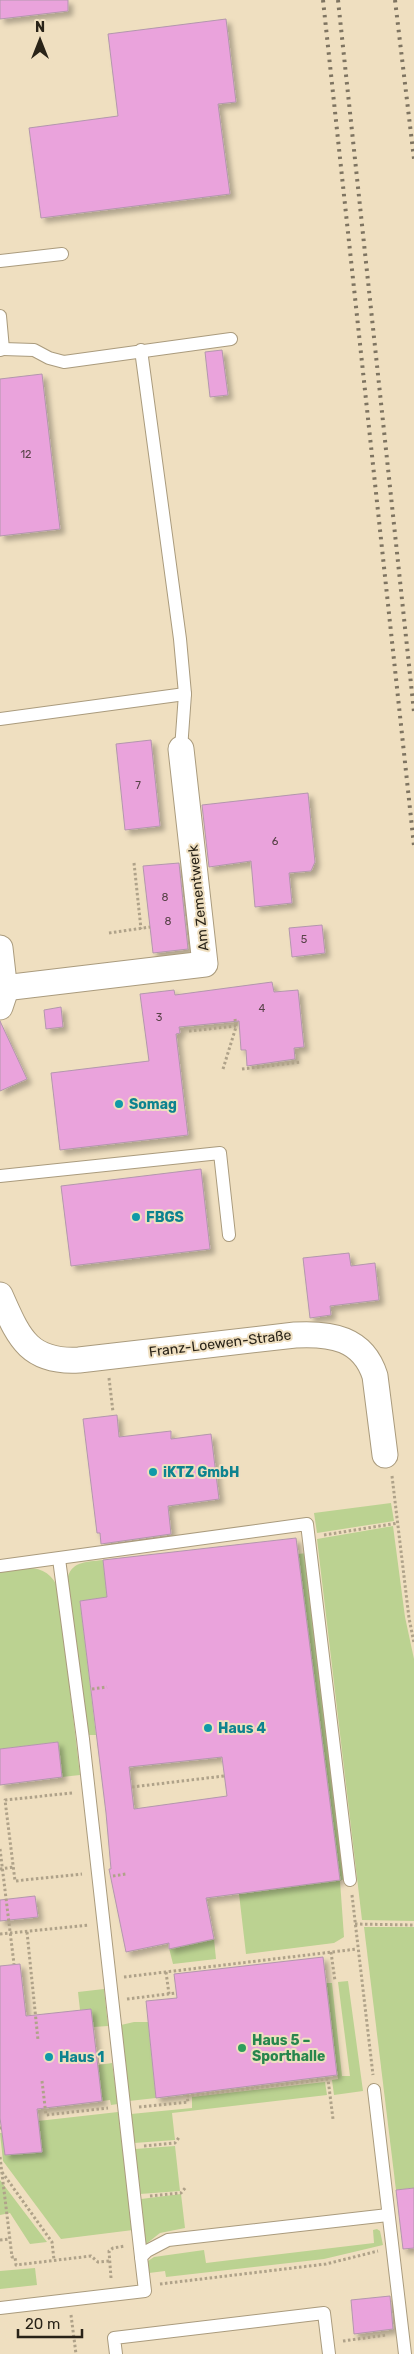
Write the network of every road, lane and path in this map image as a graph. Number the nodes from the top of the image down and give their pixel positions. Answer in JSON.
{"nodes":[{"id":1,"x":62,"y":254,"type":"dead end"},
{"id":2,"x":0,"y":261,"type":"edge"},
{"id":3,"x":0,"y":316,"type":"edge"},
{"id":4,"x":231,"y":339,"type":"dead end"},
{"id":5,"x":2,"y":350,"type":"edge"},
{"id":6,"x":141,"y":350,"type":"junction"},
{"id":7,"x":185,"y":694,"type":"junction"},
{"id":8,"x":0,"y":719,"type":"edge"},
{"id":9,"x":181,"y":749,"type":"joint"},
{"id":10,"x":134,"y":863,"type":"dead end"},
{"id":11,"x":150,"y":928,"type":"dead end"},
{"id":12,"x":141,"y":929,"type":"junction"},
{"id":13,"x":109,"y":933,"type":"dead end"},
{"id":14,"x":0,"y":948,"type":"edge"},
{"id":15,"x":2,"y":997,"type":"edge"},
{"id":16,"x":235,"y":1020,"type":"dead end"},
{"id":17,"x":236,"y":1026,"type":"junction"},
{"id":18,"x":189,"y":1031,"type":"dead end"},
{"id":19,"x":301,"y":1062,"type":"dead end"},
{"id":20,"x":223,"y":1069,"type":"dead end"},
{"id":21,"x":242,"y":1069,"type":"dead end"},
{"id":22,"x":0,"y":1176,"type":"edge"},
{"id":23,"x":229,"y":1235,"type":"dead end"},
{"id":24,"x":0,"y":1295,"type":"edge"},
{"id":25,"x":110,"y":1387,"type":"dead end"},
{"id":26,"x":113,"y":1412,"type":"dead end"},
{"id":27,"x":385,"y":1455,"type":"joint"},
{"id":28,"x":398,"y":1522,"type":"junction"},
{"id":29,"x":308,"y":1537,"type":"junction"},
{"id":30,"x":58,"y":1559,"type":"junction"},
{"id":31,"x":0,"y":1566,"type":"edge"},
{"id":32,"x":414,"y":1643,"type":"edge"},
{"id":33,"x":224,"y":1776,"type":"dead end"},
{"id":34,"x":132,"y":1787,"type":"dead end"},
{"id":35,"x":88,"y":1791,"type":"junction"},
{"id":36,"x":5,"y":1800,"type":"junction"},
{"id":37,"x":0,"y":1801,"type":"edge"},
{"id":38,"x":0,"y":1849,"type":"edge"},
{"id":39,"x":14,"y":1867,"type":"junction"},
{"id":40,"x":1,"y":1868,"type":"edge"},
{"id":41,"x":97,"y":1872,"type":"junction"},
{"id":42,"x":350,"y":1880,"type":"joint"},
{"id":43,"x":103,"y":1924,"type":"junction"},
{"id":44,"x":355,"y":1924,"type":"junction"},
{"id":45,"x":414,"y":1925,"type":"edge"},
{"id":46,"x":27,"y":1932,"type":"junction"},
{"id":47,"x":0,"y":1934,"type":"edge"},
{"id":48,"x":10,"y":1934,"type":"junction"},
{"id":49,"x":357,"y":1949,"type":"junction"},
{"id":50,"x":331,"y":1952,"type":"junction"},
{"id":51,"x":14,"y":1964,"type":"dead end"},
{"id":52,"x":166,"y":1972,"type":"junction"},
{"id":53,"x":109,"y":1978,"type":"junction"},
{"id":54,"x":335,"y":1981,"type":"dead end"},
{"id":55,"x":176,"y":1993,"type":"dead end"},
{"id":56,"x":169,"y":1994,"type":"junction"},
{"id":57,"x":111,"y":2000,"type":"junction"},
{"id":58,"x":38,"y":2040,"type":"dead end"},
{"id":59,"x":42,"y":2081,"type":"dead end"},
{"id":60,"x":374,"y":2090,"type":"joint"},
{"id":61,"x":123,"y":2108,"type":"junction"},
{"id":62,"x":333,"y":2119,"type":"dead end"},
{"id":63,"x":180,"y":2136,"type":"dead end"},
{"id":64,"x":128,"y":2148,"type":"junction"},
{"id":65,"x":0,"y":2157,"type":"edge"},
{"id":66,"x":1,"y":2170,"type":"edge"},
{"id":67,"x":186,"y":2187,"type":"dead end"},
{"id":68,"x":134,"y":2197,"type":"junction"},
{"id":69,"x":388,"y":2215,"type":"junction"},
{"id":70,"x":9,"y":2239,"type":"junction"},
{"id":71,"x":0,"y":2240,"type":"edge"},
{"id":72,"x":392,"y":2246,"type":"junction"},
{"id":73,"x":141,"y":2251,"type":"junction"},
{"id":74,"x":54,"y":2260,"type":"junction"},
{"id":75,"x":109,"y":2261,"type":"junction"},
{"id":76,"x":144,"y":2286,"type":"junction"},
{"id":77,"x":113,"y":2295,"type":"junction"},
{"id":78,"x":70,"y":2301,"type":"junction"},
{"id":79,"x":0,"y":2308,"type":"edge"},
{"id":80,"x":402,"y":2334,"type":"junction"},
{"id":81,"x":328,"y":2348,"type":"edge"},
{"id":82,"x":76,"y":2354,"type":"edge"},
{"id":83,"x":116,"y":2354,"type":"edge"},
{"id":84,"x":405,"y":2354,"type":"edge"}],
"edges":[{"from":1,"to":2,"type":"lane"},
{"from":3,"to":5,"type":"lane"},
{"from":4,"to":6,"type":"lane"},
{"from":5,"to":6,"type":"lane"},
{"from":6,"to":7,"type":"lane"},
{"from":7,"to":8,"type":"lane"},
{"from":7,"to":9,"type":"lane"},
{"from":9,"to":15,"type":"street","name":"Am Zementwerk"},
{"from":10,"to":12,"type":"path"},
{"from":11,"to":12,"type":"path"},
{"from":12,"to":13,"type":"path"},
{"from":14,"to":15,"type":"street"},
{"from":16,"to":17,"type":"path"},
{"from":17,"to":18,"type":"path"},
{"from":17,"to":20,"type":"path"},
{"from":19,"to":21,"type":"path"},
{"from":22,"to":23,"type":"lane"},
{"from":24,"to":27,"type":"street","name":"Franz-Loewen-Straße"},
{"from":25,"to":26,"type":"path"},
{"from":27,"to":28,"type":"path"},
{"from":28,"to":29,"type":"path"},
{"from":28,"to":32,"type":"path"},
{"from":29,"to":30,"type":"lane"},
{"from":29,"to":42,"type":"lane"},
{"from":30,"to":31,"type":"lane"},
{"from":30,"to":35,"type":"lane"},
{"from":33,"to":34,"type":"path"},
{"from":35,"to":36,"type":"path"},
{"from":35,"to":41,"type":"lane"},
{"from":36,"to":37,"type":"path"},
{"from":36,"to":39,"type":"path"},
{"from":38,"to":40,"type":"path"},
{"from":39,"to":40,"type":"path"},
{"from":39,"to":41,"type":"path"},
{"from":40,"to":48,"type":"path"},
{"from":41,"to":43,"type":"lane"},
{"from":42,"to":44,"type":"path"},
{"from":43,"to":46,"type":"path"},
{"from":43,"to":53,"type":"lane"},
{"from":44,"to":45,"type":"path"},
{"from":44,"to":49,"type":"path"},
{"from":46,"to":48,"type":"path"},
{"from":46,"to":58,"type":"path"},
{"from":47,"to":48,"type":"path"},
{"from":48,"to":51,"type":"path"},
{"from":49,"to":50,"type":"path"},
{"from":49,"to":60,"type":"path"},
{"from":50,"to":52,"type":"path"},
{"from":50,"to":54,"type":"path"},
{"from":52,"to":53,"type":"path"},
{"from":52,"to":56,"type":"path"},
{"from":53,"to":57,"type":"lane"},
{"from":55,"to":56,"type":"path"},
{"from":56,"to":57,"type":"path"},
{"from":57,"to":61,"type":"lane"},
{"from":59,"to":61,"type":"path"},
{"from":60,"to":69,"type":"lane"},
{"from":61,"to":62,"type":"path"},
{"from":61,"to":64,"type":"lane"},
{"from":63,"to":64,"type":"path"},
{"from":64,"to":68,"type":"lane"},
{"from":65,"to":66,"type":"path"},
{"from":66,"to":70,"type":"path"},
{"from":66,"to":74,"type":"path"},
{"from":67,"to":68,"type":"path"},
{"from":68,"to":73,"type":"lane"},
{"from":69,"to":72,"type":"lane"},
{"from":69,"to":73,"type":"lane"},
{"from":70,"to":71,"type":"path"},
{"from":70,"to":74,"type":"path"},
{"from":72,"to":76,"type":"path"},
{"from":72,"to":80,"type":"lane"},
{"from":73,"to":75,"type":"path"},
{"from":73,"to":76,"type":"lane"},
{"from":74,"to":75,"type":"path"},
{"from":75,"to":77,"type":"path"},
{"from":76,"to":77,"type":"lane"},
{"from":77,"to":78,"type":"lane"},
{"from":78,"to":79,"type":"lane"},
{"from":78,"to":82,"type":"path"},
{"from":80,"to":81,"type":"path"},
{"from":80,"to":84,"type":"lane"},
{"from":81,"to":83,"type":"lane"}]}
